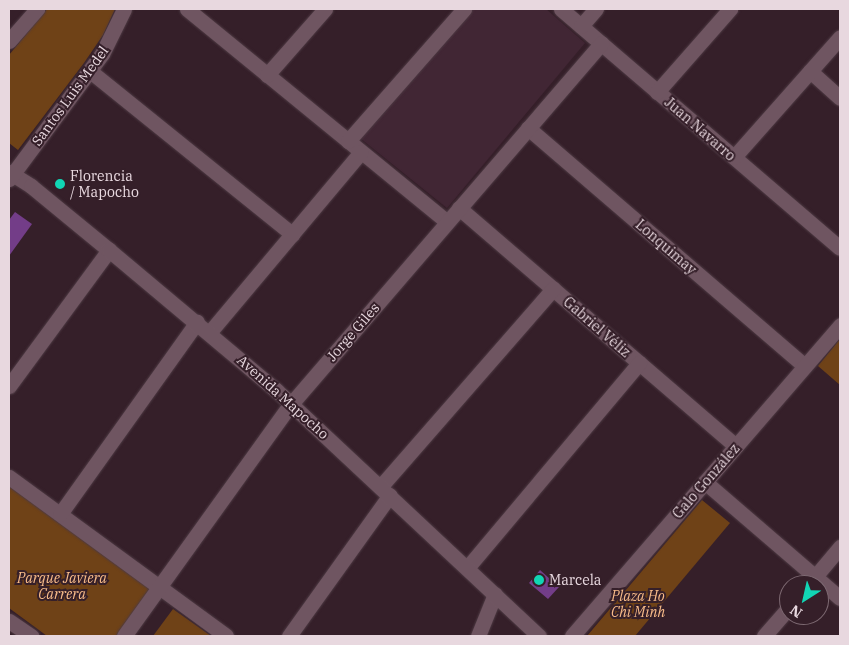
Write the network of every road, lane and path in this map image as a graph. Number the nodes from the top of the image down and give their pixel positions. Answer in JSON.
{"nodes":[{"id":1,"x":124,"y":9,"type":"edge"},
{"id":2,"x":188,"y":9,"type":"edge"},
{"id":3,"x":325,"y":9,"type":"edge"},
{"id":4,"x":464,"y":9,"type":"edge"},
{"id":5,"x":561,"y":9,"type":"edge"},
{"id":6,"x":596,"y":9,"type":"edge"},
{"id":7,"x":730,"y":9,"type":"edge"},
{"id":8,"x":33,"y":10,"type":"edge"},
{"id":9,"x":581,"y":26,"type":"junction"},
{"id":10,"x":840,"y":37,"type":"edge"},
{"id":11,"x":9,"y":41,"type":"edge"},
{"id":12,"x":601,"y":43,"type":"junction"},
{"id":13,"x":90,"y":71,"type":"junction"},
{"id":14,"x":810,"y":71,"type":"junction"},
{"id":15,"x":267,"y":75,"type":"junction"},
{"id":16,"x":657,"y":92,"type":"junction"},
{"id":17,"x":840,"y":98,"type":"edge"},
{"id":18,"x":528,"y":128,"type":"junction"},
{"id":19,"x":348,"y":141,"type":"junction"},
{"id":20,"x":361,"y":152,"type":"junction"},
{"id":21,"x":734,"y":157,"type":"junction"},
{"id":22,"x":10,"y":172,"type":"edge"},
{"id":23,"x":459,"y":208,"type":"junction"},
{"id":24,"x":447,"y":222,"type":"junction"},
{"id":25,"x":292,"y":234,"type":"junction"},
{"id":26,"x":840,"y":248,"type":"edge"},
{"id":27,"x":109,"y":250,"type":"junction"},
{"id":28,"x":553,"y":289,"type":"junction"},
{"id":29,"x":197,"y":322,"type":"junction"},
{"id":30,"x":840,"y":325,"type":"edge"},
{"id":31,"x":209,"y":333,"type":"junction"},
{"id":32,"x":639,"y":363,"type":"junction"},
{"id":33,"x":805,"y":366,"type":"junction"},
{"id":34,"x":9,"y":386,"type":"edge"},
{"id":35,"x":291,"y":404,"type":"junction"},
{"id":36,"x":736,"y":446,"type":"junction"},
{"id":37,"x":9,"y":477,"type":"edge"},
{"id":38,"x":705,"y":482,"type":"junction"},
{"id":39,"x":385,"y":490,"type":"junction"},
{"id":40,"x":60,"y":514,"type":"junction"},
{"id":41,"x":840,"y":547,"type":"edge"},
{"id":42,"x":467,"y":568,"type":"junction"},
{"id":43,"x":806,"y":575,"type":"edge"},
{"id":44,"x":817,"y":575,"type":"edge"},
{"id":45,"x":159,"y":587,"type":"junction"},
{"id":46,"x":829,"y":591,"type":"edge"},
{"id":47,"x":495,"y":594,"type":"junction"},
{"id":48,"x":840,"y":598,"type":"edge"},
{"id":49,"x":779,"y":619,"type":"edge"},
{"id":50,"x":9,"y":620,"type":"edge"},
{"id":51,"x":31,"y":636,"type":"edge"},
{"id":52,"x":124,"y":636,"type":"edge"},
{"id":53,"x":226,"y":636,"type":"edge"},
{"id":54,"x":289,"y":636,"type":"edge"},
{"id":55,"x":478,"y":636,"type":"edge"},
{"id":56,"x":539,"y":636,"type":"edge"},
{"id":57,"x":572,"y":636,"type":"edge"},
{"id":58,"x":764,"y":636,"type":"edge"}],
"edges":[{"from":1,"to":13,"type":"street","name":"Santos Luis Medel"},
{"from":2,"to":15,"type":"street"},
{"from":3,"to":15,"type":"street"},
{"from":4,"to":19,"type":"street"},
{"from":5,"to":9,"type":"street","name":"Juan Navarro"},
{"from":6,"to":9,"type":"street"},
{"from":7,"to":16,"type":"street"},
{"from":8,"to":11,"type":"street"},
{"from":9,"to":12,"type":"street","name":"Juan Navarro"},
{"from":10,"to":14,"type":"street"},
{"from":12,"to":16,"type":"street","name":"Juan Navarro"},
{"from":12,"to":18,"type":"street","name":"Jorge Giles"},
{"from":13,"to":22,"type":"street","name":"Santos Luis Medel"},
{"from":13,"to":25,"type":"street"},
{"from":14,"to":17,"type":"street"},
{"from":14,"to":21,"type":"street"},
{"from":15,"to":19,"type":"street"},
{"from":16,"to":21,"type":"street","name":"Juan Navarro"},
{"from":18,"to":23,"type":"street","name":"Jorge Giles"},
{"from":18,"to":33,"type":"street","name":"Lonquimay"},
{"from":19,"to":20,"type":"street"},
{"from":20,"to":24,"type":"street"},
{"from":20,"to":25,"type":"street"},
{"from":21,"to":26,"type":"street","name":"Juan Navarro"},
{"from":22,"to":27,"type":"street","name":"Avenida Mapocho"},
{"from":23,"to":24,"type":"street","name":"Jorge Giles"},
{"from":23,"to":28,"type":"street","name":"Gabriel Véliz"},
{"from":24,"to":35,"type":"street","name":"Jorge Giles"},
{"from":25,"to":31,"type":"street"},
{"from":27,"to":29,"type":"street","name":"Avenida Mapocho"},
{"from":27,"to":34,"type":"street"},
{"from":28,"to":32,"type":"street","name":"Gabriel Véliz"},
{"from":28,"to":39,"type":"street"},
{"from":29,"to":31,"type":"street","name":"Avenida Mapocho"},
{"from":29,"to":40,"type":"street"},
{"from":30,"to":33,"type":"street","name":"Galo González"},
{"from":31,"to":35,"type":"street","name":"Avenida Mapocho"},
{"from":32,"to":36,"type":"street","name":"Gabriel Véliz"},
{"from":32,"to":42,"type":"street"},
{"from":33,"to":36,"type":"street","name":"Galo González"},
{"from":35,"to":39,"type":"street","name":"Avenida Mapocho"},
{"from":35,"to":45,"type":"street","name":"Jorge Giles"},
{"from":36,"to":38,"type":"street","name":"Galo González"},
{"from":37,"to":40,"type":"street"},
{"from":38,"to":43,"type":"street"},
{"from":38,"to":57,"type":"street","name":"Galo González"},
{"from":39,"to":42,"type":"street","name":"Avenida Mapocho"},
{"from":39,"to":54,"type":"street"},
{"from":40,"to":45,"type":"street"},
{"from":41,"to":44,"type":"street"},
{"from":42,"to":47,"type":"street","name":"Avenida Mapocho"},
{"from":45,"to":52,"type":"street","name":"Jorge Giles"},
{"from":45,"to":53,"type":"street"},
{"from":46,"to":48,"type":"street"},
{"from":47,"to":55,"type":"street"},
{"from":47,"to":56,"type":"street","name":"Avenida Mapocho"},
{"from":49,"to":58,"type":"street"},
{"from":50,"to":51,"type":"street"}]}
